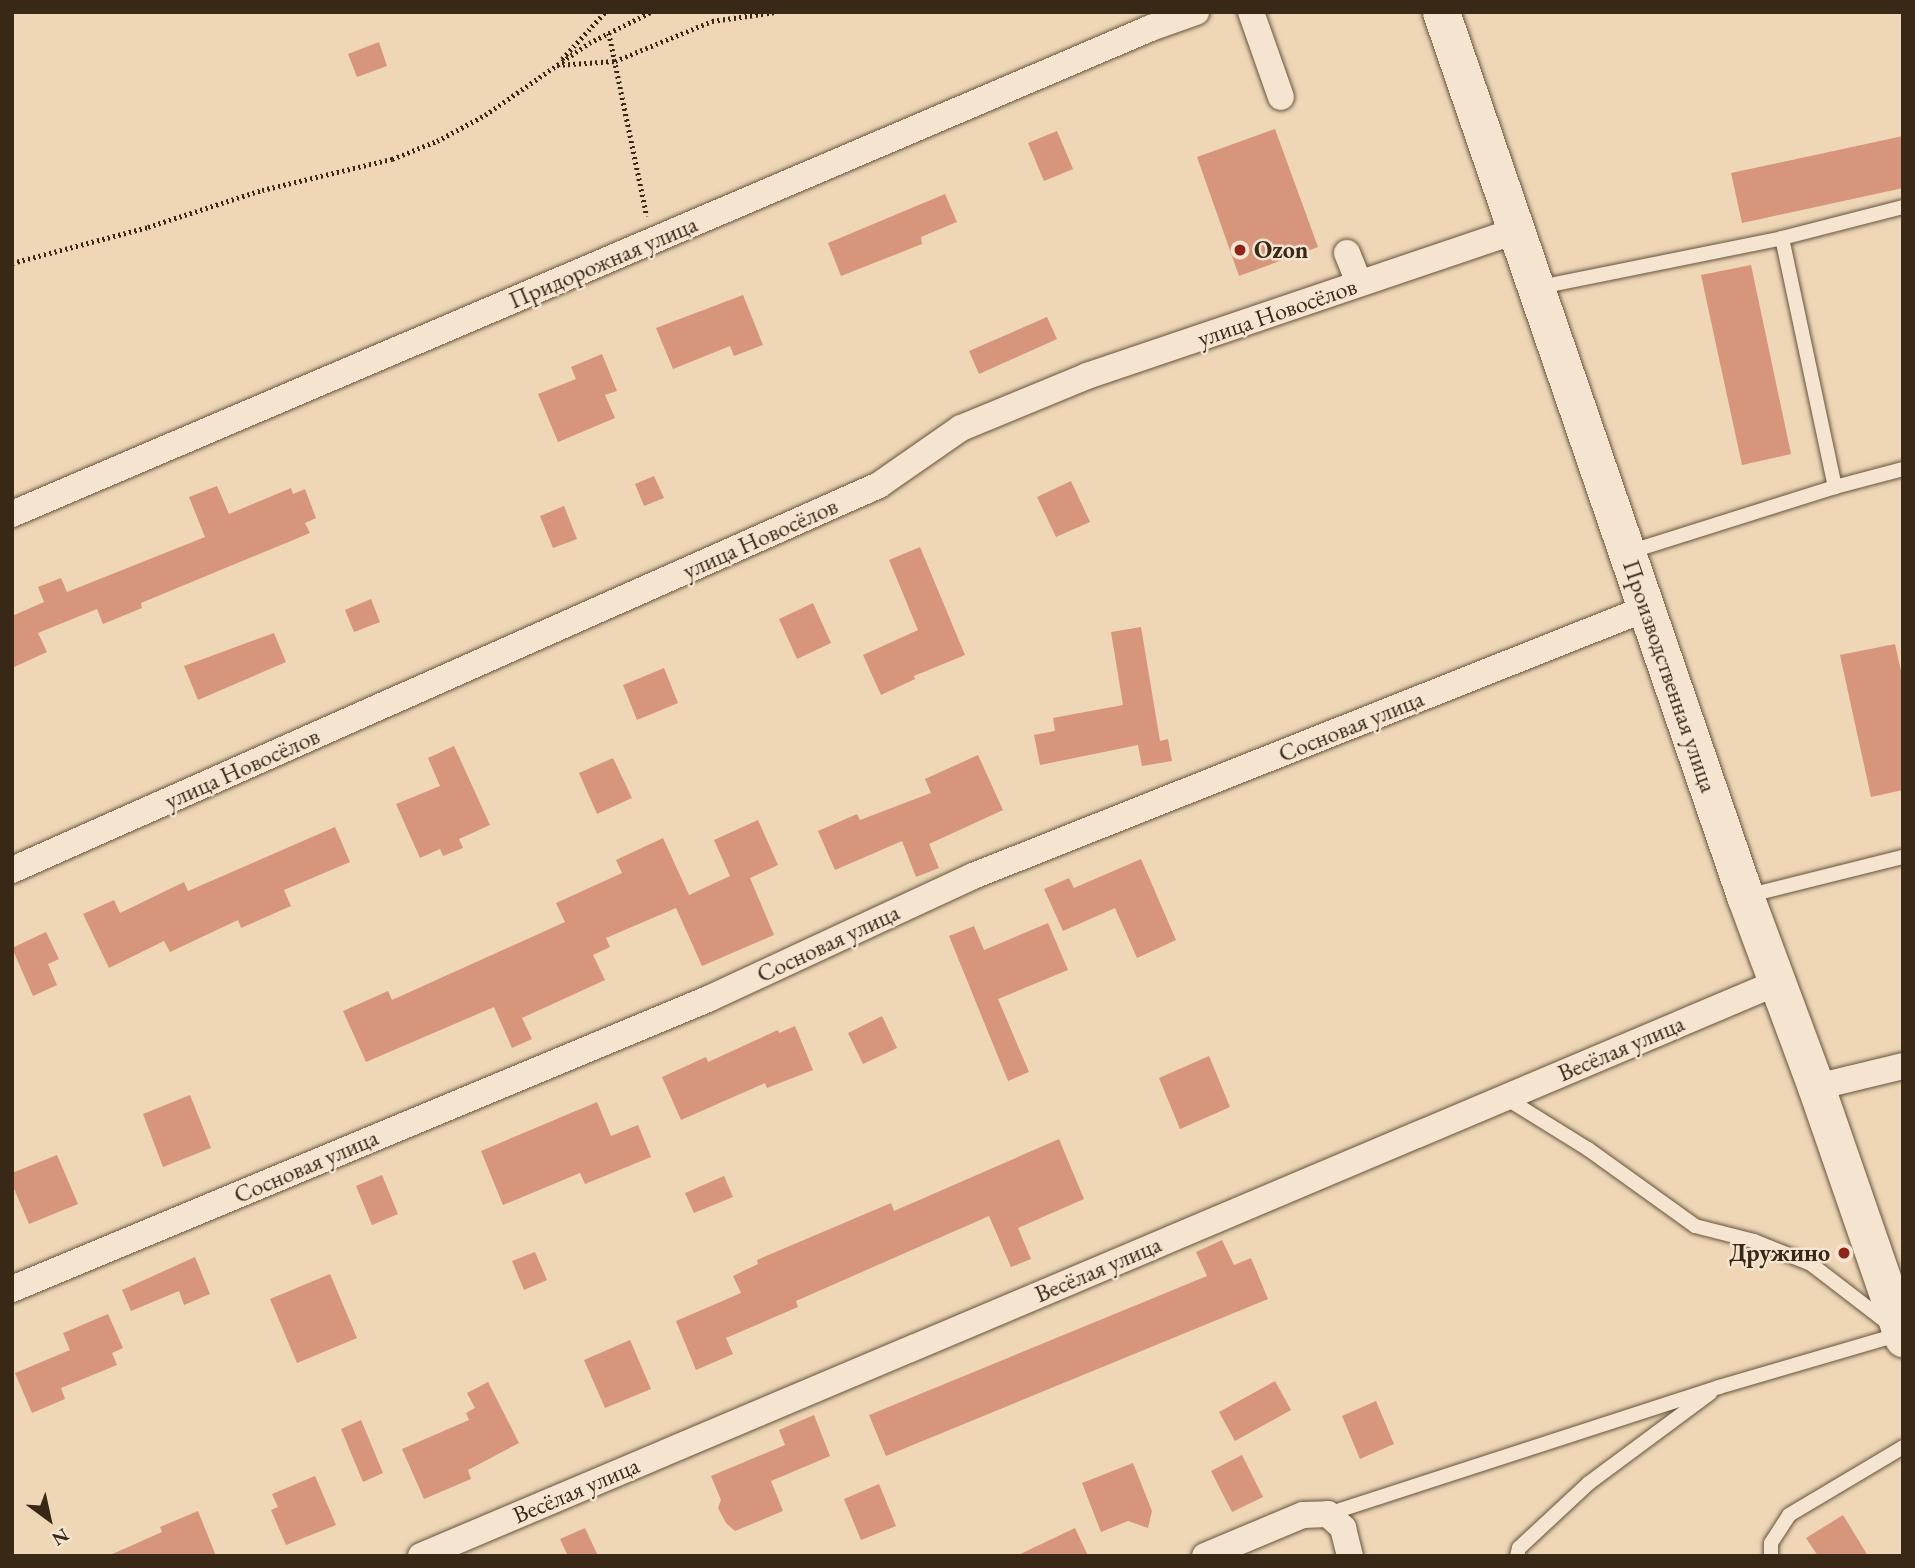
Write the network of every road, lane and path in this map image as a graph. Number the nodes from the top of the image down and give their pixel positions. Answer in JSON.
{"nodes":[{"id":1,"x":605,"y":12,"type":"edge"},
{"id":2,"x":651,"y":12,"type":"edge"},
{"id":3,"x":775,"y":12,"type":"edge"},
{"id":4,"x":1196,"y":12,"type":"edge"},
{"id":5,"x":1251,"y":12,"type":"edge"},
{"id":6,"x":1441,"y":12,"type":"edge"},
{"id":7,"x":609,"y":33,"type":"junction"},
{"id":8,"x":615,"y":61,"type":"junction"},
{"id":9,"x":557,"y":65,"type":"junction"},
{"id":10,"x":1281,"y":97,"type":"dead end"},
{"id":11,"x":1903,"y":206,"type":"edge"},
{"id":12,"x":1515,"y":231,"type":"junction"},
{"id":13,"x":1782,"y":238,"type":"junction"},
{"id":14,"x":652,"y":241,"type":"junction"},
{"id":15,"x":1347,"y":253,"type":"dead end"},
{"id":16,"x":12,"y":263,"type":"edge"},
{"id":17,"x":1359,"y":284,"type":"junction"},
{"id":18,"x":1534,"y":288,"type":"junction"},
{"id":19,"x":1903,"y":469,"type":"edge"},
{"id":20,"x":1835,"y":487,"type":"junction"},
{"id":21,"x":12,"y":514,"type":"edge"},
{"id":22,"x":1629,"y":552,"type":"junction"},
{"id":23,"x":1647,"y":608,"type":"junction"},
{"id":24,"x":1903,"y":857,"type":"edge"},
{"id":25,"x":12,"y":870,"type":"edge"},
{"id":26,"x":1745,"y":896,"type":"junction"},
{"id":27,"x":1776,"y":983,"type":"junction"},
{"id":28,"x":1903,"y":1066,"type":"edge"},
{"id":29,"x":1816,"y":1087,"type":"junction"},
{"id":30,"x":1504,"y":1097,"type":"junction"},
{"id":31,"x":12,"y":1289,"type":"edge"},
{"id":32,"x":1902,"y":1336,"type":"edge"},
{"id":33,"x":1719,"y":1387,"type":"junction"},
{"id":34,"x":1903,"y":1447,"type":"edge"},
{"id":35,"x":1328,"y":1514,"type":"junction"},
{"id":36,"x":421,"y":1556,"type":"edge"},
{"id":37,"x":1205,"y":1556,"type":"edge"},
{"id":38,"x":1350,"y":1556,"type":"edge"},
{"id":39,"x":1517,"y":1556,"type":"edge"},
{"id":40,"x":1771,"y":1556,"type":"edge"}],
"edges":[{"from":1,"to":9,"type":"path"},
{"from":2,"to":7,"type":"path"},
{"from":3,"to":8,"type":"path"},
{"from":4,"to":14,"type":"street","name":"Придорожная улица"},
{"from":5,"to":10,"type":"street"},
{"from":6,"to":12,"type":"street","name":"Производственная улица"},
{"from":7,"to":8,"type":"path"},
{"from":7,"to":9,"type":"path"},
{"from":8,"to":9,"type":"path"},
{"from":8,"to":14,"type":"path"},
{"from":9,"to":16,"type":"path"},
{"from":11,"to":13,"type":"lane"},
{"from":12,"to":17,"type":"street","name":"улица Новосёлов"},
{"from":12,"to":18,"type":"street","name":"Производственная улица"},
{"from":13,"to":18,"type":"lane"},
{"from":13,"to":20,"type":"lane"},
{"from":14,"to":21,"type":"street","name":"Придорожная улица"},
{"from":15,"to":17,"type":"street"},
{"from":17,"to":25,"type":"street","name":"улица Новосёлов"},
{"from":18,"to":22,"type":"street","name":"Производственная улица"},
{"from":19,"to":20,"type":"lane"},
{"from":20,"to":22,"type":"lane"},
{"from":22,"to":23,"type":"street","name":"Производственная улица"},
{"from":23,"to":26,"type":"street","name":"Производственная улица"},
{"from":23,"to":31,"type":"street","name":"Сосновая улица"},
{"from":24,"to":26,"type":"lane"},
{"from":26,"to":27,"type":"street","name":"Производственная улица"},
{"from":27,"to":29,"type":"street","name":"Производственная улица"},
{"from":27,"to":30,"type":"street","name":"Весёлая улица"},
{"from":28,"to":29,"type":"street"},
{"from":29,"to":32,"type":"street","name":"Производственная улица"},
{"from":30,"to":32,"type":"lane"},
{"from":30,"to":36,"type":"street","name":"Весёлая улица"},
{"from":32,"to":33,"type":"lane"},
{"from":33,"to":35,"type":"lane"},
{"from":33,"to":39,"type":"lane"},
{"from":34,"to":40,"type":"lane"},
{"from":35,"to":37,"type":"street"},
{"from":35,"to":38,"type":"street"}]}
